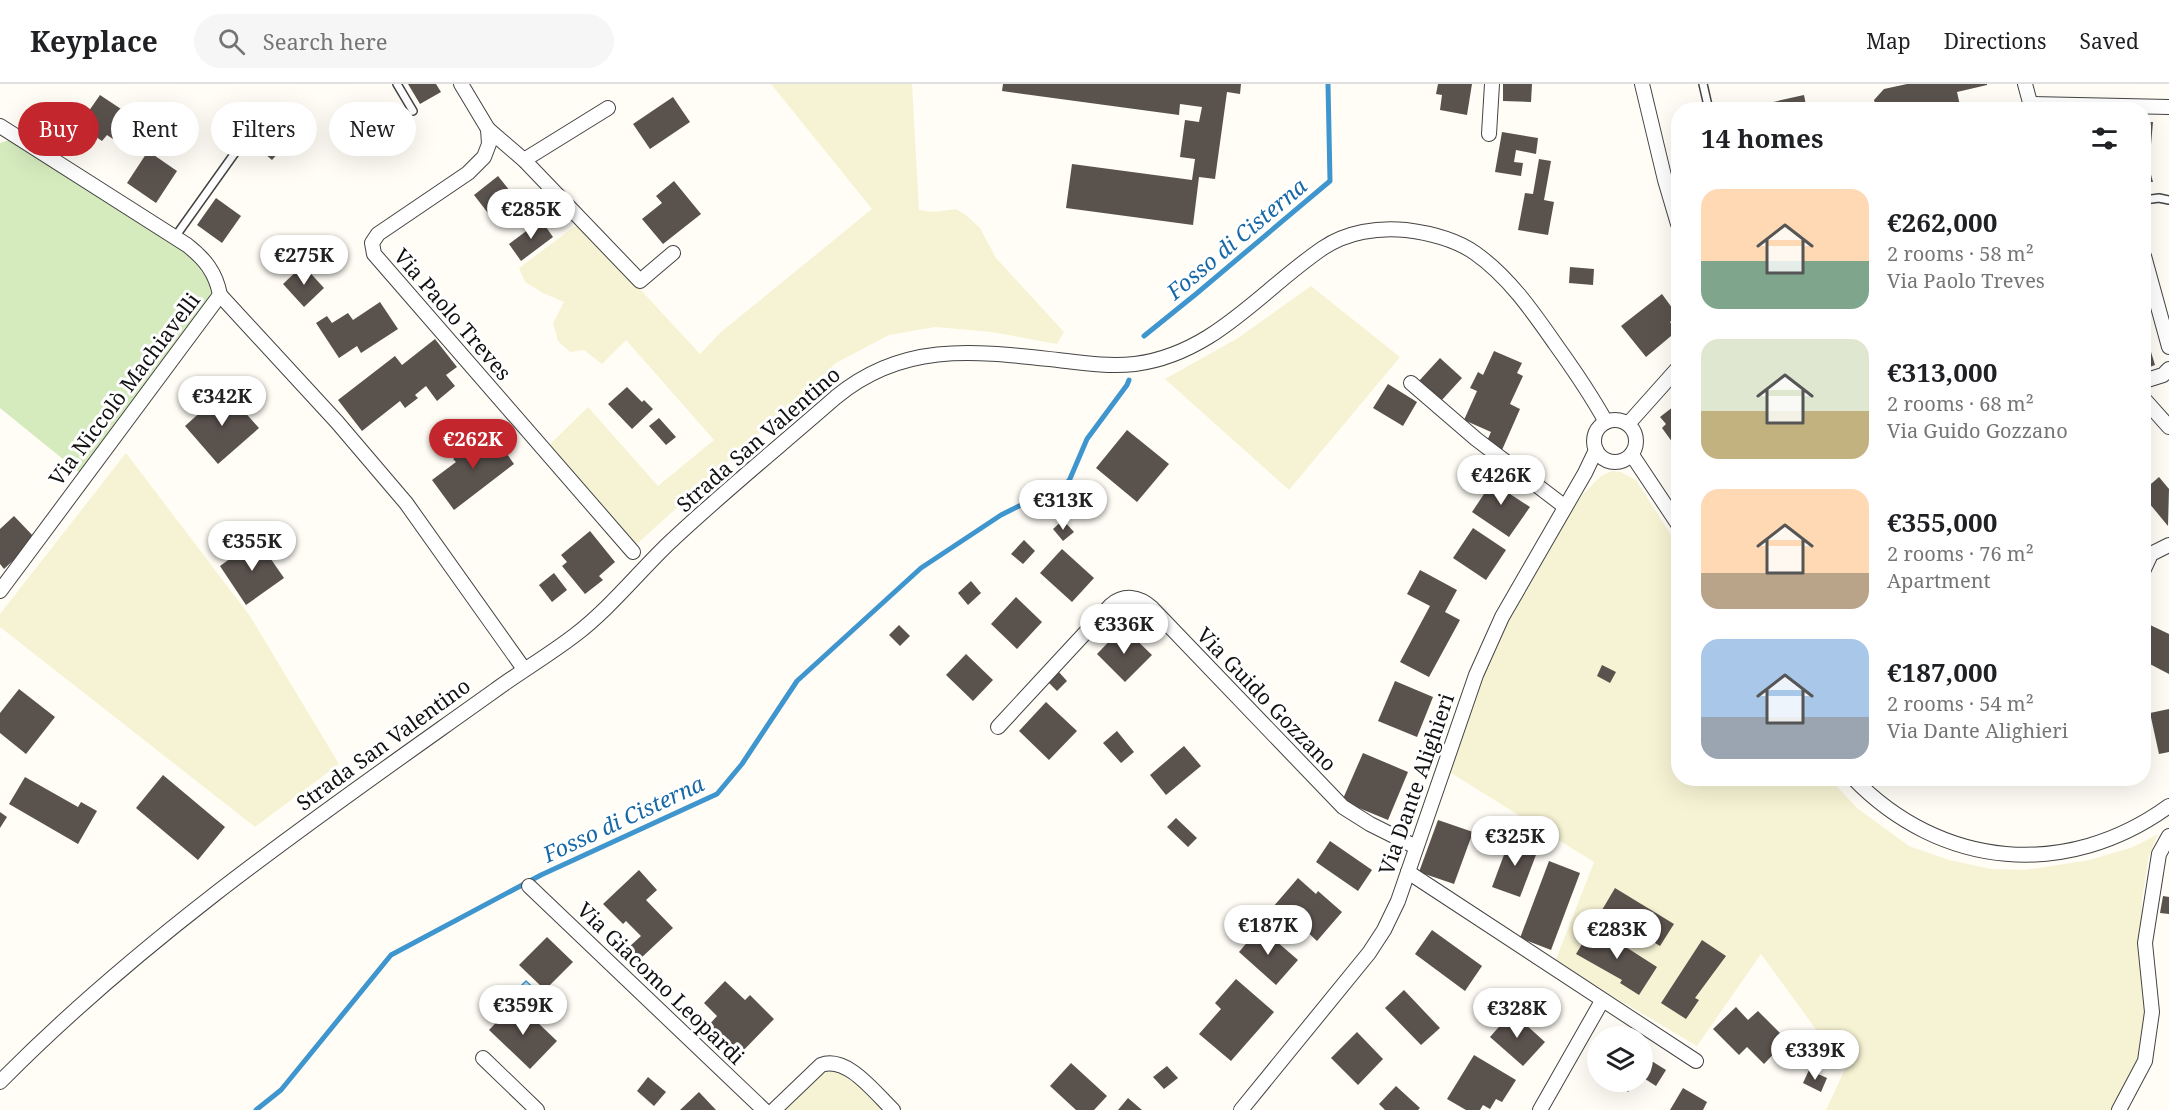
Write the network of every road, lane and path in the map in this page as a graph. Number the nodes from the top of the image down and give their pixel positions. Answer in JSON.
{"nodes":[{"id":1,"x":397,"y":84,"type":"edge"},
{"id":2,"x":461,"y":84,"type":"edge"},
{"id":3,"x":1492,"y":84,"type":"edge"},
{"id":4,"x":1642,"y":84,"type":"edge"},
{"id":5,"x":1703,"y":84,"type":"edge"},
{"id":6,"x":2025,"y":84,"type":"edge"},
{"id":7,"x":408,"y":102,"type":"edge"},
{"id":8,"x":1707,"y":102,"type":"edge"},
{"id":9,"x":2028,"y":102,"type":"edge"},
{"id":10,"x":608,"y":108,"type":"dead end"},
{"id":11,"x":2151,"y":108,"type":"edge"},
{"id":12,"x":2169,"y":108,"type":"edge"},
{"id":13,"x":0,"y":126,"type":"edge"},
{"id":14,"x":488,"y":129,"type":"junction"},
{"id":15,"x":1489,"y":134,"type":"dead end"},
{"id":16,"x":233,"y":156,"type":"edge"},
{"id":17,"x":524,"y":160,"type":"junction"},
{"id":18,"x":1671,"y":187,"type":"edge"},
{"id":19,"x":2151,"y":200,"type":"edge"},
{"id":20,"x":2169,"y":200,"type":"edge"},
{"id":21,"x":175,"y":237,"type":"junction"},
{"id":22,"x":673,"y":253,"type":"dead end"},
{"id":23,"x":2151,"y":281,"type":"edge"},
{"id":24,"x":220,"y":295,"type":"junction"},
{"id":25,"x":2169,"y":346,"type":"edge"},
{"id":26,"x":2169,"y":369,"type":"edge"},
{"id":27,"x":1671,"y":376,"type":"edge"},
{"id":28,"x":2151,"y":379,"type":"edge"},
{"id":29,"x":1411,"y":383,"type":"dead end"},
{"id":30,"x":2151,"y":407,"type":"edge"},
{"id":31,"x":1606,"y":422,"type":"junction"},
{"id":32,"x":1628,"y":424,"type":"junction"},
{"id":33,"x":2169,"y":427,"type":"edge"},
{"id":34,"x":1596,"y":450,"type":"junction"},
{"id":35,"x":1632,"y":455,"type":"junction"},
{"id":36,"x":1564,"y":506,"type":"junction"},
{"id":37,"x":1671,"y":514,"type":"edge"},
{"id":38,"x":2169,"y":546,"type":"edge"},
{"id":39,"x":2151,"y":550,"type":"edge"},
{"id":40,"x":633,"y":552,"type":"dead end"},
{"id":41,"x":0,"y":591,"type":"edge"},
{"id":42,"x":524,"y":669,"type":"junction"},
{"id":43,"x":998,"y":727,"type":"dead end"},
{"id":44,"x":1861,"y":786,"type":"edge"},
{"id":45,"x":2169,"y":806,"type":"edge"},
{"id":46,"x":2169,"y":836,"type":"edge"},
{"id":47,"x":1416,"y":847,"type":"junction"},
{"id":48,"x":1408,"y":872,"type":"junction"},
{"id":49,"x":529,"y":886,"type":"dead end"},
{"id":50,"x":1602,"y":1001,"type":"junction"},
{"id":51,"x":483,"y":1058,"type":"dead end"},
{"id":52,"x":1696,"y":1061,"type":"dead end"},
{"id":53,"x":0,"y":1082,"type":"edge"},
{"id":54,"x":537,"y":1110,"type":"edge"},
{"id":55,"x":764,"y":1110,"type":"edge"},
{"id":56,"x":774,"y":1110,"type":"edge"},
{"id":57,"x":893,"y":1110,"type":"edge"},
{"id":58,"x":1241,"y":1110,"type":"edge"},
{"id":59,"x":1540,"y":1110,"type":"edge"},
{"id":60,"x":2119,"y":1110,"type":"edge"}],
"edges":[{"from":1,"to":7,"type":"lane"},
{"from":2,"to":14,"type":"street"},
{"from":3,"to":15,"type":"street"},
{"from":4,"to":18,"type":"street"},
{"from":5,"to":8,"type":"lane"},
{"from":6,"to":9,"type":"street"},
{"from":10,"to":17,"type":"street"},
{"from":11,"to":12,"type":"street"},
{"from":13,"to":21,"type":"street","name":"Via Niccolò Machiavelli"},
{"from":14,"to":17,"type":"street"},
{"from":14,"to":40,"type":"street","name":"Via Paolo Treves"},
{"from":16,"to":21,"type":"lane"},
{"from":17,"to":22,"type":"street"},
{"from":19,"to":20,"type":"lane"},
{"from":21,"to":24,"type":"street","name":"Via Niccolò Machiavelli"},
{"from":23,"to":25,"type":"street"},
{"from":24,"to":41,"type":"street","name":"Via Niccolò Machiavelli"},
{"from":24,"to":42,"type":"street"},
{"from":26,"to":28,"type":"street"},
{"from":27,"to":32,"type":"street"},
{"from":29,"to":36,"type":"street"},
{"from":30,"to":33,"type":"street"},
{"from":31,"to":32,"type":"street"},
{"from":31,"to":34,"type":"street","name":"Via Dante Alighieri"},
{"from":31,"to":42,"type":"street","name":"Strada San Valentino"},
{"from":32,"to":35,"type":"street"},
{"from":34,"to":35,"type":"street"},
{"from":34,"to":36,"type":"street","name":"Via Dante Alighieri"},
{"from":35,"to":37,"type":"street"},
{"from":36,"to":47,"type":"street","name":"Via Dante Alighieri"},
{"from":38,"to":39,"type":"street"},
{"from":42,"to":53,"type":"street","name":"Strada San Valentino"},
{"from":43,"to":47,"type":"street","name":"Via Guido Gozzano"},
{"from":44,"to":45,"type":"street"},
{"from":46,"to":60,"type":"street"},
{"from":47,"to":48,"type":"street","name":"Via Dante Alighieri"},
{"from":48,"to":50,"type":"street"},
{"from":48,"to":58,"type":"street","name":"Via Dante Alighieri"},
{"from":49,"to":55,"type":"street","name":"Via Giacomo Leopardi"},
{"from":50,"to":52,"type":"street"},
{"from":50,"to":59,"type":"street"},
{"from":51,"to":54,"type":"street"},
{"from":56,"to":57,"type":"street"}]}
